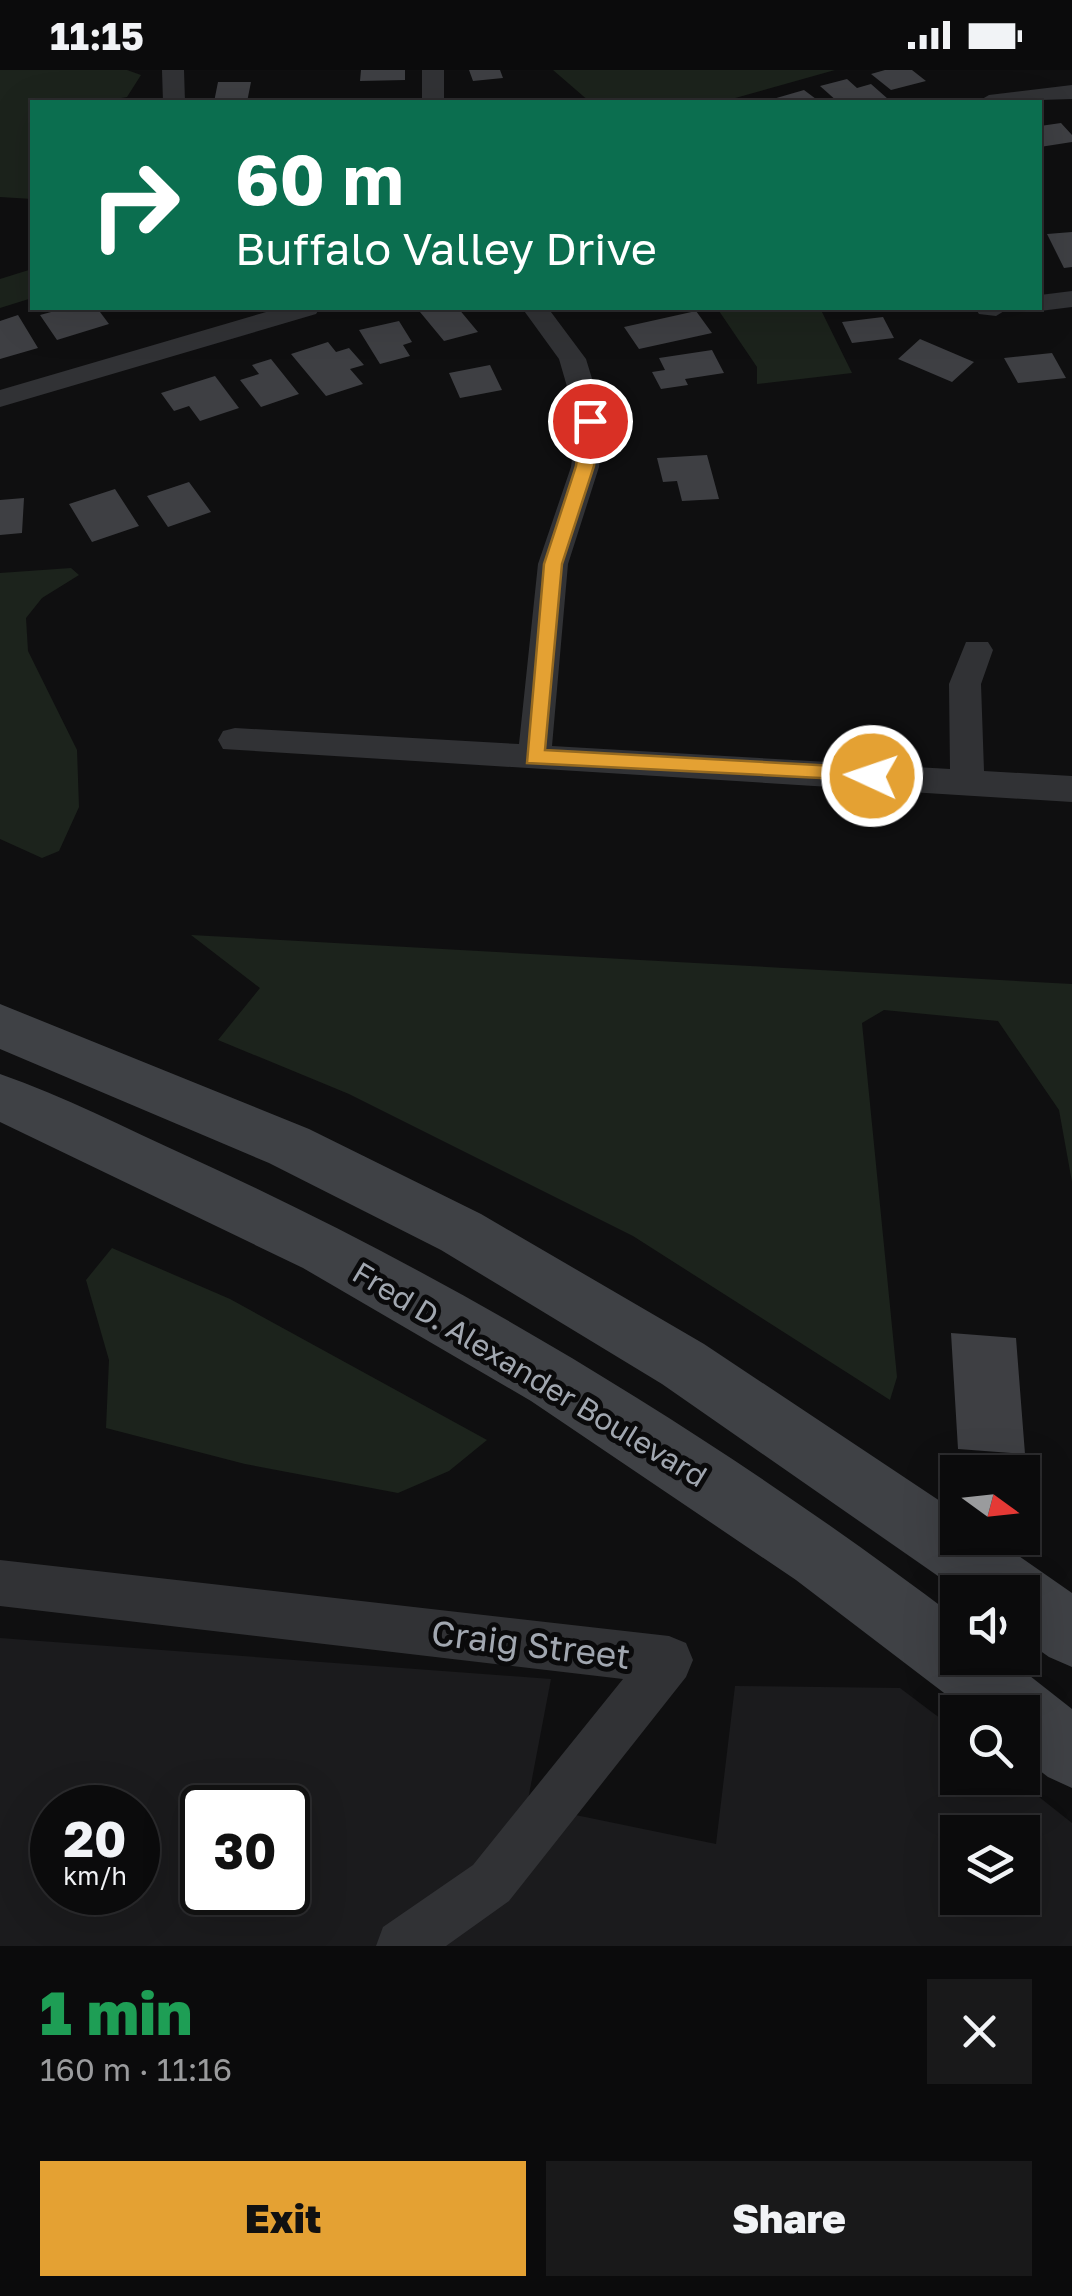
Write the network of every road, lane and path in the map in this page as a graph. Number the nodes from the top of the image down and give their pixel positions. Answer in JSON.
{"nodes":[{"id":1,"x":173,"y":70,"type":"edge"},
{"id":2,"x":433,"y":70,"type":"edge"},
{"id":3,"x":1072,"y":92,"type":"edge"},
{"id":4,"x":174,"y":100,"type":"edge"},
{"id":5,"x":433,"y":100,"type":"edge"},
{"id":6,"x":1006,"y":100,"type":"edge"},
{"id":7,"x":1072,"y":299,"type":"edge"},
{"id":8,"x":1042,"y":302,"type":"edge"},
{"id":9,"x":300,"y":310,"type":"edge"},
{"id":10,"x":536,"y":310,"type":"edge"},
{"id":11,"x":0,"y":399,"type":"edge"},
{"id":12,"x":977,"y":650,"type":"dead end"},
{"id":13,"x":236,"y":740,"type":"dead end"},
{"id":14,"x":534,"y":757,"type":"junction"},
{"id":15,"x":967,"y":782,"type":"junction"},
{"id":16,"x":1072,"y":789,"type":"edge"},
{"id":17,"x":0,"y":1026,"type":"edge"},
{"id":18,"x":0,"y":1097,"type":"edge"},
{"id":19,"x":991,"y":1575,"type":"edge"},
{"id":20,"x":0,"y":1584,"type":"edge"},
{"id":21,"x":1040,"y":1610,"type":"edge"},
{"id":22,"x":1072,"y":1634,"type":"edge"},
{"id":23,"x":1072,"y":1753,"type":"edge"},
{"id":24,"x":402,"y":1946,"type":"edge"}],
"edges":[{"from":1,"to":4,"type":"street"},
{"from":2,"to":5,"type":"street"},
{"from":3,"to":6,"type":"street"},
{"from":7,"to":8,"type":"street"},
{"from":9,"to":11,"type":"street"},
{"from":10,"to":14,"type":"street"},
{"from":12,"to":15,"type":"street"},
{"from":13,"to":14,"type":"street"},
{"from":14,"to":15,"type":"street"},
{"from":15,"to":16,"type":"street"},
{"from":17,"to":19,"type":"main road"},
{"from":18,"to":23,"type":"main road","name":"Fred D. Alexander Boulevard"},
{"from":20,"to":24,"type":"street","name":"Craig Street"},
{"from":21,"to":22,"type":"main road"}]}
